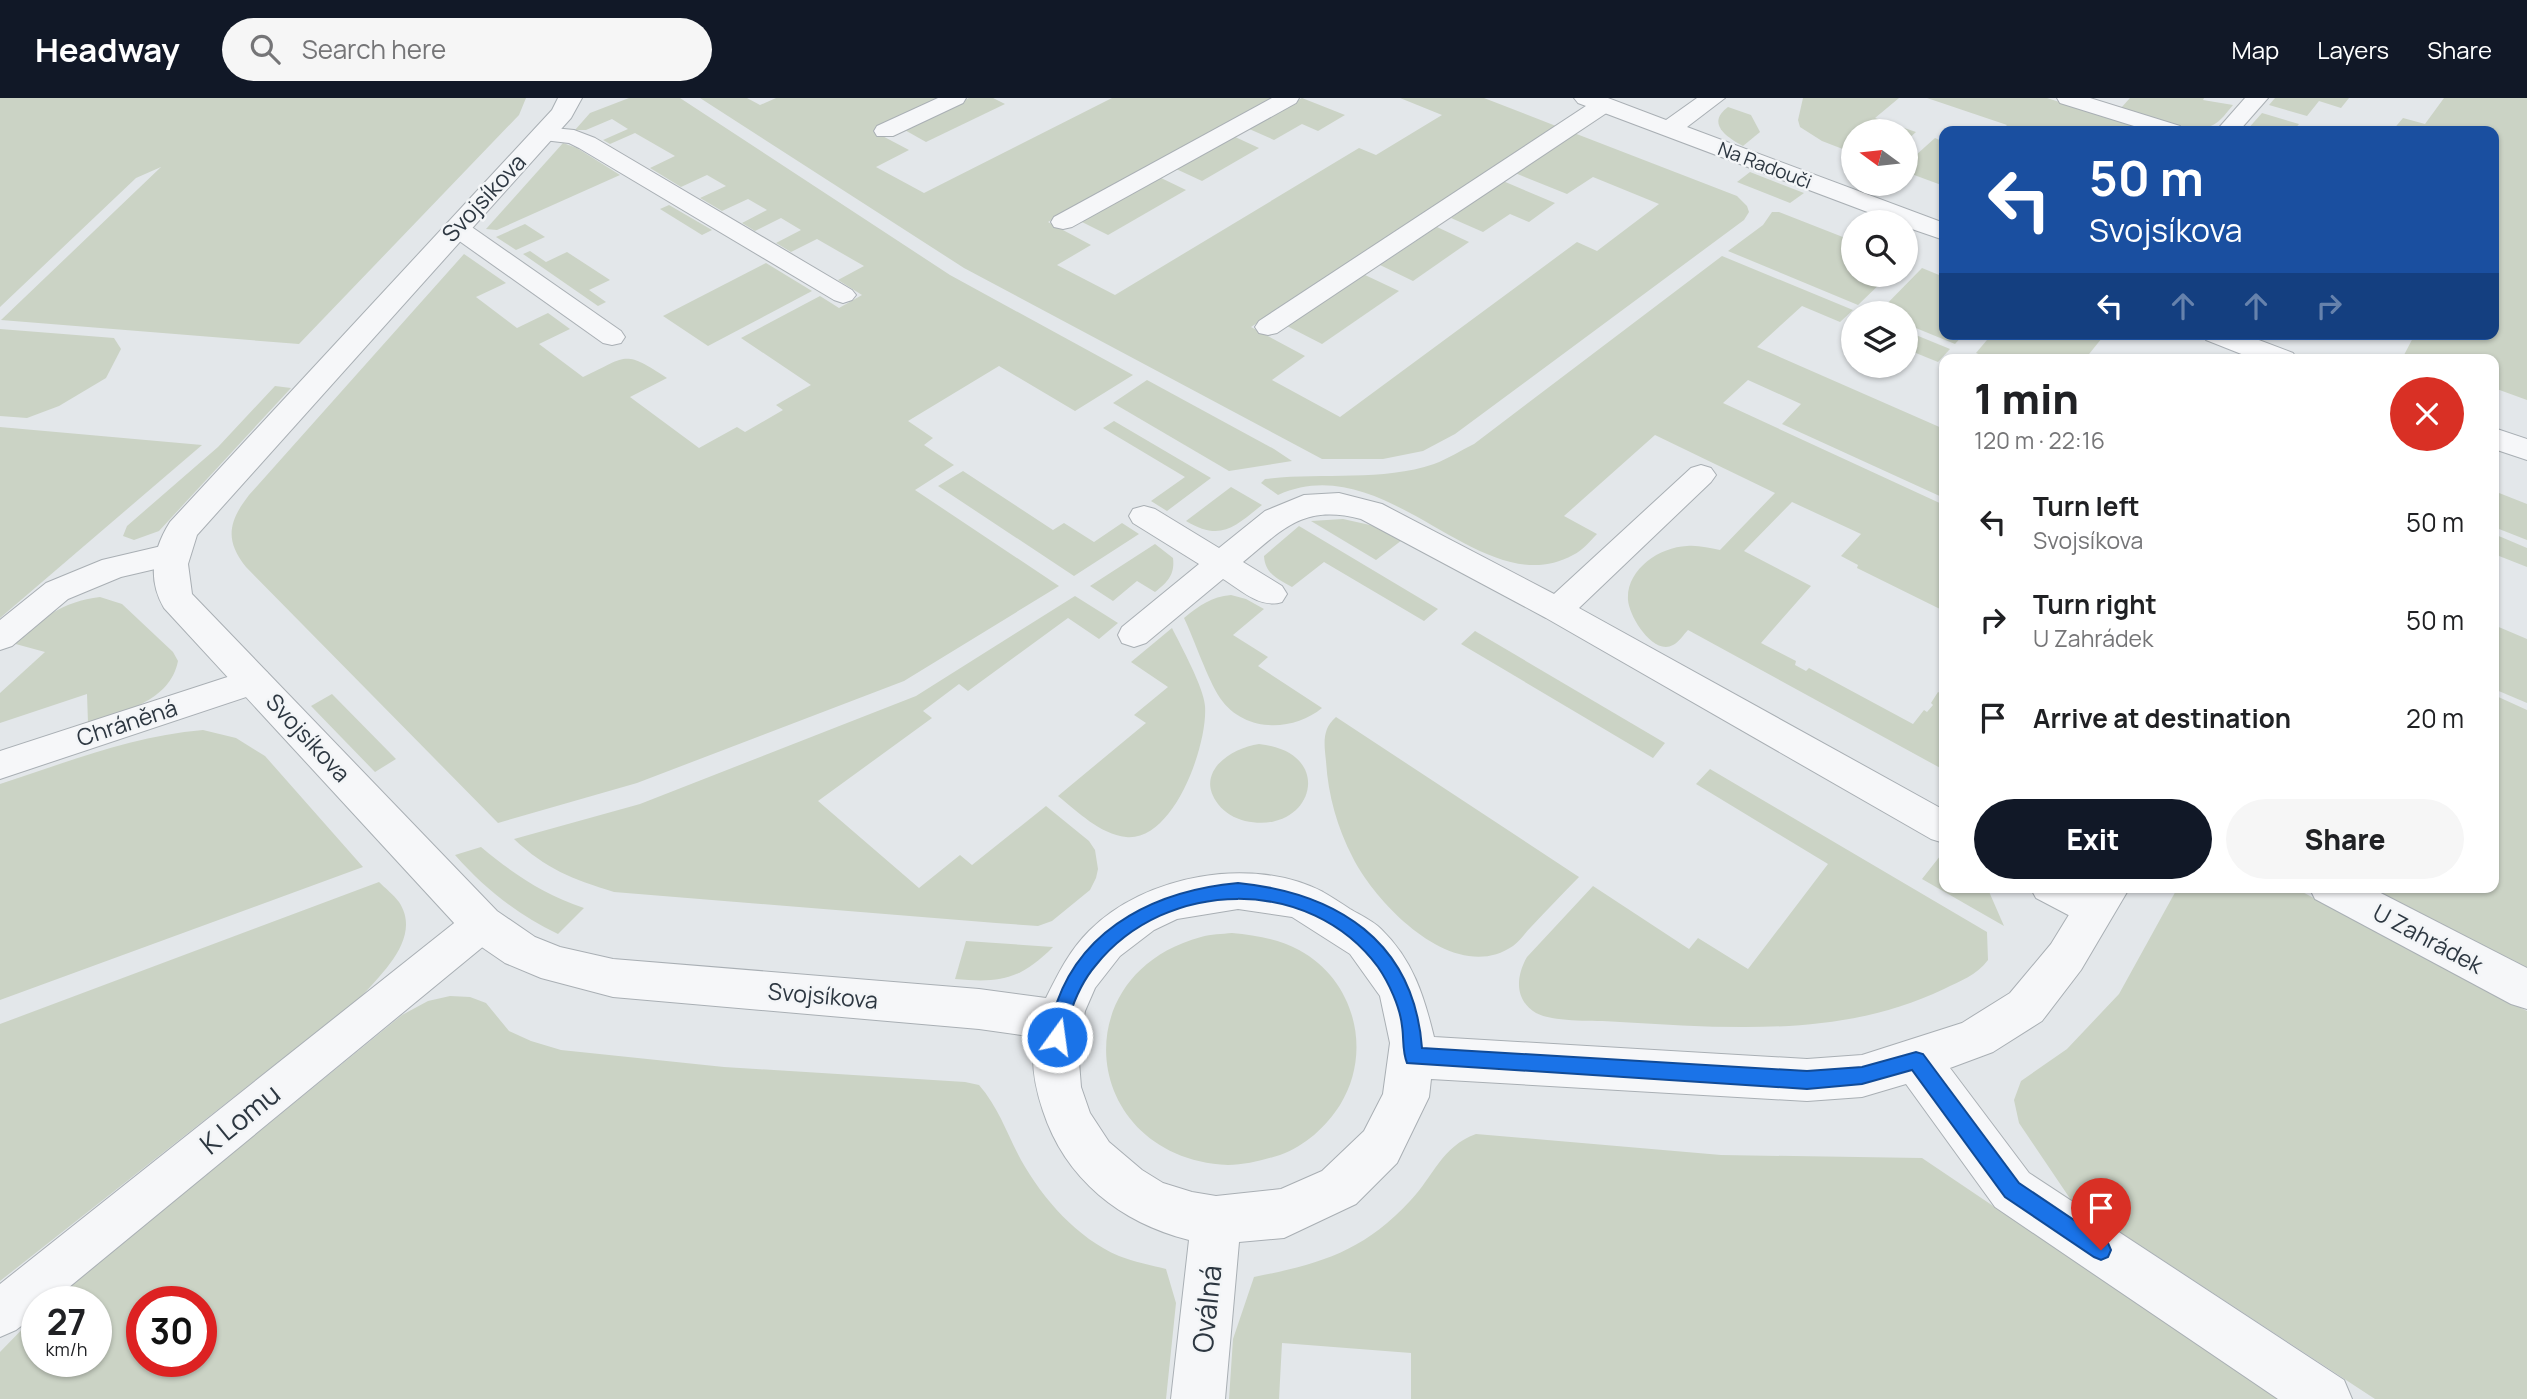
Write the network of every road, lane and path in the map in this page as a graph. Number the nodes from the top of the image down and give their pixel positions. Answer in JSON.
{"nodes":[{"id":1,"x":569,"y":98,"type":"edge"},
{"id":2,"x":955,"y":98,"type":"edge"},
{"id":3,"x":1288,"y":98,"type":"edge"},
{"id":4,"x":1713,"y":98,"type":"edge"},
{"id":5,"x":2068,"y":98,"type":"edge"},
{"id":6,"x":2257,"y":98,"type":"edge"},
{"id":7,"x":1594,"y":101,"type":"edge"},
{"id":8,"x":2156,"y":126,"type":"edge"},
{"id":9,"x":2232,"y":126,"type":"edge"},
{"id":10,"x":1669,"y":129,"type":"junction"},
{"id":11,"x":885,"y":131,"type":"dead end"},
{"id":12,"x":543,"y":134,"type":"junction"},
{"id":13,"x":1063,"y":222,"type":"dead end"},
{"id":14,"x":457,"y":228,"type":"junction"},
{"id":15,"x":1939,"y":231,"type":"edge"},
{"id":16,"x":843,"y":295,"type":"dead end"},
{"id":17,"x":1268,"y":327,"type":"dead end"},
{"id":18,"x":612,"y":337,"type":"dead end"},
{"id":19,"x":2232,"y":340,"type":"edge"},
{"id":20,"x":2269,"y":354,"type":"edge"},
{"id":21,"x":2499,"y":440,"type":"edge"},
{"id":22,"x":2527,"y":450,"type":"edge"},
{"id":23,"x":1700,"y":475,"type":"dead end"},
{"id":24,"x":1144,"y":516,"type":"dead end"},
{"id":25,"x":170,"y":555,"type":"junction"},
{"id":26,"x":1221,"y":563,"type":"junction"},
{"id":27,"x":1271,"y":594,"type":"dead end"},
{"id":28,"x":1557,"y":610,"type":"junction"},
{"id":29,"x":1134,"y":635,"type":"dead end"},
{"id":30,"x":0,"y":638,"type":"edge"},
{"id":31,"x":255,"y":681,"type":"junction"},
{"id":32,"x":0,"y":765,"type":"edge"},
{"id":33,"x":1939,"y":825,"type":"edge"},
{"id":34,"x":2073,"y":893,"type":"edge"},
{"id":35,"x":2341,"y":893,"type":"edge"},
{"id":36,"x":2101,"y":900,"type":"edge"},
{"id":37,"x":482,"y":924,"type":"junction"},
{"id":38,"x":2527,"y":990,"type":"edge"},
{"id":39,"x":1059,"y":1020,"type":"junction"},
{"id":40,"x":1413,"y":1056,"type":"junction"},
{"id":41,"x":1916,"y":1060,"type":"junction"},
{"id":42,"x":1216,"y":1220,"type":"junction"},
{"id":43,"x":0,"y":1314,"type":"edge"},
{"id":44,"x":1198,"y":1399,"type":"edge"},
{"id":45,"x":2325,"y":1399,"type":"edge"}],
"edges":[{"from":1,"to":12,"type":"street","name":"Svojsíkova"},
{"from":2,"to":11,"type":"lane"},
{"from":3,"to":13,"type":"lane"},
{"from":4,"to":10,"type":"street"},
{"from":5,"to":8,"type":"lane"},
{"from":6,"to":9,"type":"lane"},
{"from":7,"to":10,"type":"street","name":"Na Radouči"},
{"from":7,"to":17,"type":"lane"},
{"from":10,"to":15,"type":"street","name":"Na Radouči"},
{"from":12,"to":14,"type":"street","name":"Svojsíkova"},
{"from":12,"to":16,"type":"lane"},
{"from":14,"to":18,"type":"lane"},
{"from":14,"to":25,"type":"street","name":"Svojsíkova"},
{"from":19,"to":20,"type":"street"},
{"from":21,"to":22,"type":"street"},
{"from":23,"to":28,"type":"lane"},
{"from":24,"to":26,"type":"lane"},
{"from":25,"to":30,"type":"lane"},
{"from":25,"to":31,"type":"street","name":"Svojsíkova"},
{"from":26,"to":27,"type":"lane"},
{"from":26,"to":28,"type":"lane"},
{"from":26,"to":29,"type":"lane"},
{"from":28,"to":33,"type":"lane"},
{"from":31,"to":32,"type":"lane","name":"Chráněná"},
{"from":31,"to":37,"type":"street","name":"Svojsíkova"},
{"from":34,"to":36,"type":"lane"},
{"from":35,"to":38,"type":"street","name":"U Zahrádek"},
{"from":36,"to":41,"type":"street"},
{"from":37,"to":39,"type":"street","name":"Svojsíkova"},
{"from":37,"to":43,"type":"lane","name":"K Lomu"},
{"from":39,"to":40,"type":"street"},
{"from":39,"to":42,"type":"street"},
{"from":40,"to":41,"type":"street"},
{"from":40,"to":42,"type":"street"},
{"from":41,"to":45,"type":"street"},
{"from":42,"to":44,"type":"street","name":"Oválná"}]}
